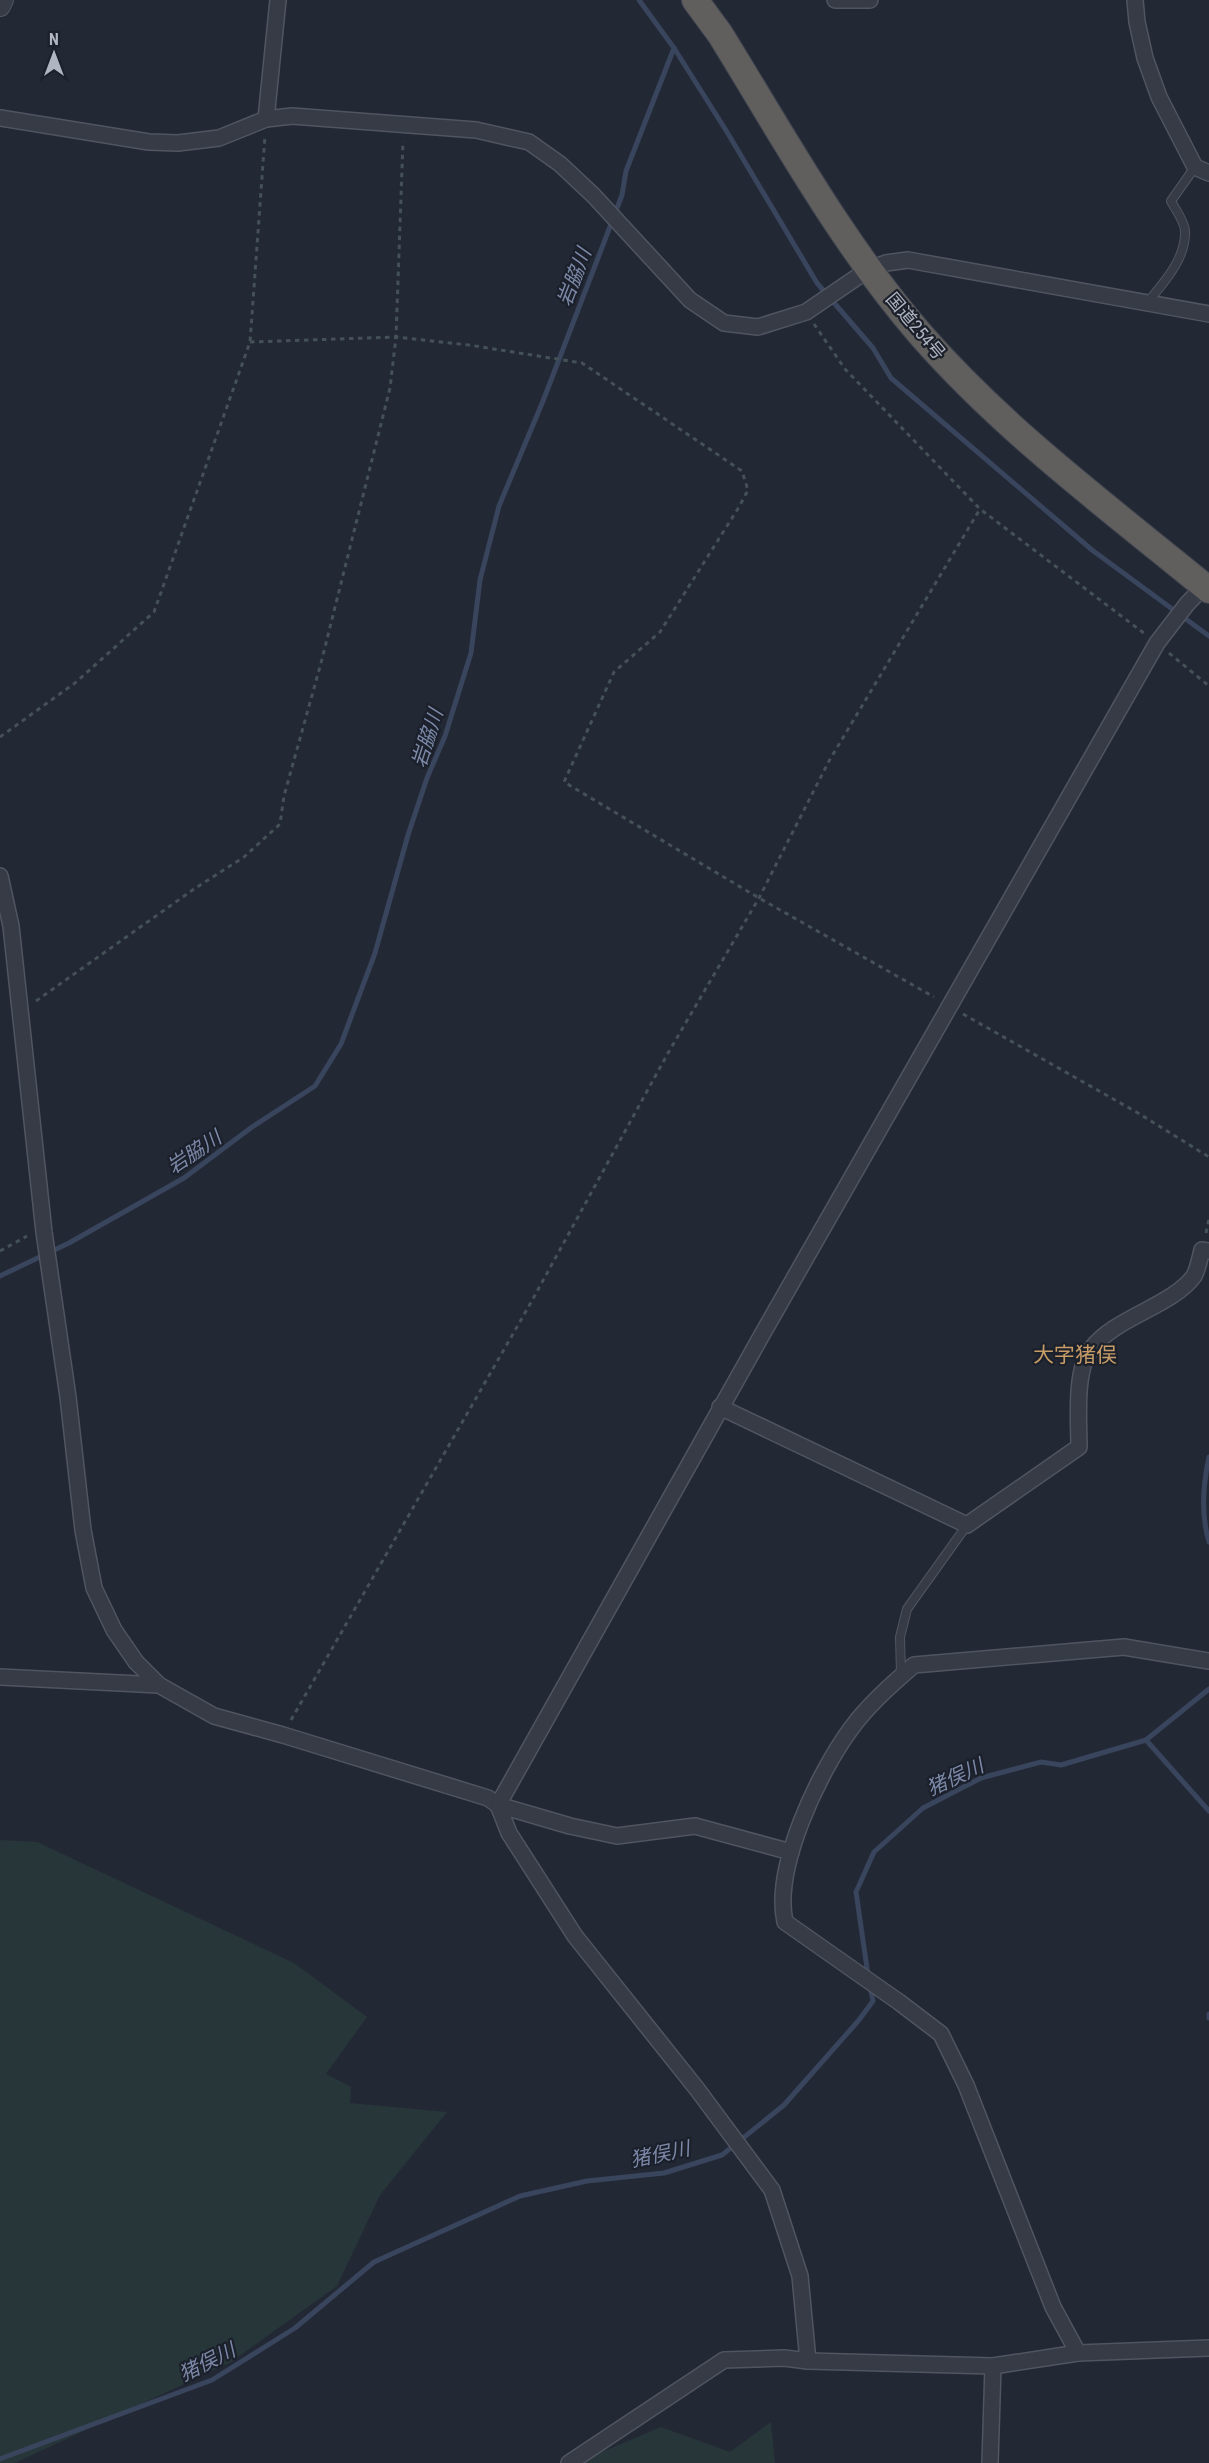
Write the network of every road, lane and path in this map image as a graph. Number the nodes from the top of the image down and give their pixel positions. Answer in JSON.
{"nodes":[{"id":1,"x":3,"y":0,"type":"edge"},
{"id":2,"x":278,"y":0,"type":"edge"},
{"id":3,"x":695,"y":0,"type":"edge"},
{"id":4,"x":835,"y":0,"type":"edge"},
{"id":5,"x":870,"y":0,"type":"edge"},
{"id":6,"x":1136,"y":0,"type":"edge"},
{"id":7,"x":0,"y":6,"type":"edge"},
{"id":8,"x":0,"y":118,"type":"edge"},
{"id":9,"x":266,"y":119,"type":"junction"},
{"id":10,"x":403,"y":125,"type":"junction"},
{"id":11,"x":1202,"y":170,"type":"edge"},
{"id":12,"x":869,"y":269,"type":"junction"},
{"id":13,"x":1148,"y":302,"type":"junction"},
{"id":14,"x":806,"y":312,"type":"junction"},
{"id":15,"x":1209,"y":314,"type":"edge"},
{"id":16,"x":396,"y":337,"type":"junction"},
{"id":17,"x":250,"y":342,"type":"junction"},
{"id":18,"x":980,"y":509,"type":"junction"},
{"id":19,"x":1207,"y":586,"type":"edge"},
{"id":20,"x":1157,"y":644,"type":"junction"},
{"id":21,"x":1209,"y":686,"type":"edge"},
{"id":22,"x":0,"y":737,"type":"edge"},
{"id":23,"x":0,"y":876,"type":"edge"},
{"id":24,"x":759,"y":898,"type":"junction"},
{"id":25,"x":948,"y":1005,"type":"junction"},
{"id":26,"x":21,"y":1012,"type":"junction"},
{"id":27,"x":1209,"y":1156,"type":"edge"},
{"id":28,"x":44,"y":1226,"type":"junction"},
{"id":29,"x":0,"y":1251,"type":"edge"},
{"id":30,"x":1209,"y":1251,"type":"edge"},
{"id":31,"x":720,"y":1407,"type":"junction"},
{"id":32,"x":967,"y":1525,"type":"junction"},
{"id":33,"x":1209,"y":1660,"type":"edge"},
{"id":34,"x":901,"y":1676,"type":"junction"},
{"id":35,"x":0,"y":1677,"type":"edge"},
{"id":36,"x":159,"y":1685,"type":"junction"},
{"id":37,"x":283,"y":1735,"type":"junction"},
{"id":38,"x":498,"y":1805,"type":"junction"},
{"id":39,"x":791,"y":1852,"type":"junction"},
{"id":40,"x":1209,"y":2348,"type":"edge"},
{"id":41,"x":1078,"y":2353,"type":"junction"},
{"id":42,"x":808,"y":2361,"type":"junction"},
{"id":43,"x":993,"y":2366,"type":"junction"},
{"id":44,"x":569,"y":2463,"type":"edge"},
{"id":45,"x":990,"y":2463,"type":"edge"}],
"edges":[{"from":1,"to":7,"type":"street"},
{"from":2,"to":9,"type":"street"},
{"from":3,"to":12,"type":"highway","name":"国道254号"},
{"from":4,"to":5,"type":"street"},
{"from":6,"to":11,"type":"street"},
{"from":8,"to":9,"type":"street"},
{"from":9,"to":10,"type":"street"},
{"from":9,"to":17,"type":"path"},
{"from":10,"to":14,"type":"street"},
{"from":10,"to":16,"type":"path"},
{"from":11,"to":13,"type":"lane"},
{"from":12,"to":13,"type":"street"},
{"from":12,"to":14,"type":"street"},
{"from":12,"to":19,"type":"highway","name":"国道254号"},
{"from":13,"to":15,"type":"street"},
{"from":14,"to":18,"type":"path"},
{"from":16,"to":17,"type":"path"},
{"from":16,"to":24,"type":"path"},
{"from":16,"to":26,"type":"path"},
{"from":17,"to":22,"type":"path"},
{"from":18,"to":20,"type":"path"},
{"from":18,"to":24,"type":"path"},
{"from":19,"to":20,"type":"street"},
{"from":20,"to":21,"type":"path"},
{"from":20,"to":25,"type":"street"},
{"from":23,"to":26,"type":"street"},
{"from":24,"to":25,"type":"path"},
{"from":24,"to":37,"type":"path"},
{"from":25,"to":27,"type":"path"},
{"from":25,"to":31,"type":"street"},
{"from":26,"to":28,"type":"street"},
{"from":28,"to":29,"type":"path"},
{"from":28,"to":36,"type":"street"},
{"from":30,"to":32,"type":"street"},
{"from":31,"to":32,"type":"street"},
{"from":31,"to":38,"type":"street"},
{"from":32,"to":34,"type":"lane"},
{"from":33,"to":34,"type":"street"},
{"from":34,"to":39,"type":"street"},
{"from":35,"to":36,"type":"street"},
{"from":36,"to":37,"type":"street"},
{"from":37,"to":38,"type":"street"},
{"from":38,"to":39,"type":"street"},
{"from":38,"to":42,"type":"street"},
{"from":39,"to":41,"type":"street"},
{"from":40,"to":41,"type":"street"},
{"from":41,"to":43,"type":"street"},
{"from":42,"to":43,"type":"street"},
{"from":42,"to":44,"type":"street"},
{"from":43,"to":45,"type":"street"}]}
